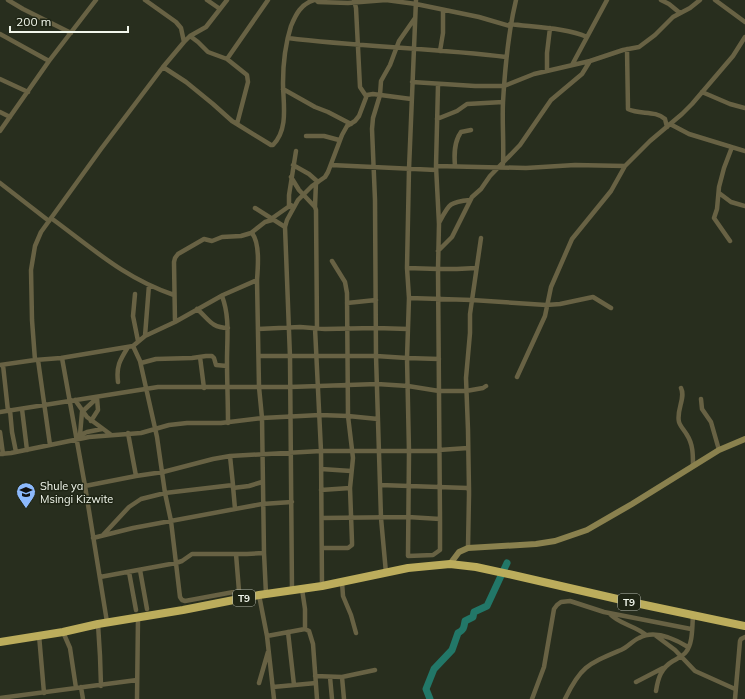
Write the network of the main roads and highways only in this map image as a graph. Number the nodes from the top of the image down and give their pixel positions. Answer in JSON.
{"nodes":[{"id":1,"x":745,"y":439,"type":"edge"},
{"id":2,"x":450,"y":564,"type":"junction"},
{"id":3,"x":745,"y":626,"type":"edge"},
{"id":4,"x":0,"y":642,"type":"edge"}],
"edges":[{"from":1,"to":2,"type":"main road"},
{"from":2,"to":3,"type":"highway","number":"T9"},
{"from":2,"to":4,"type":"highway","number":"T9"}]}
